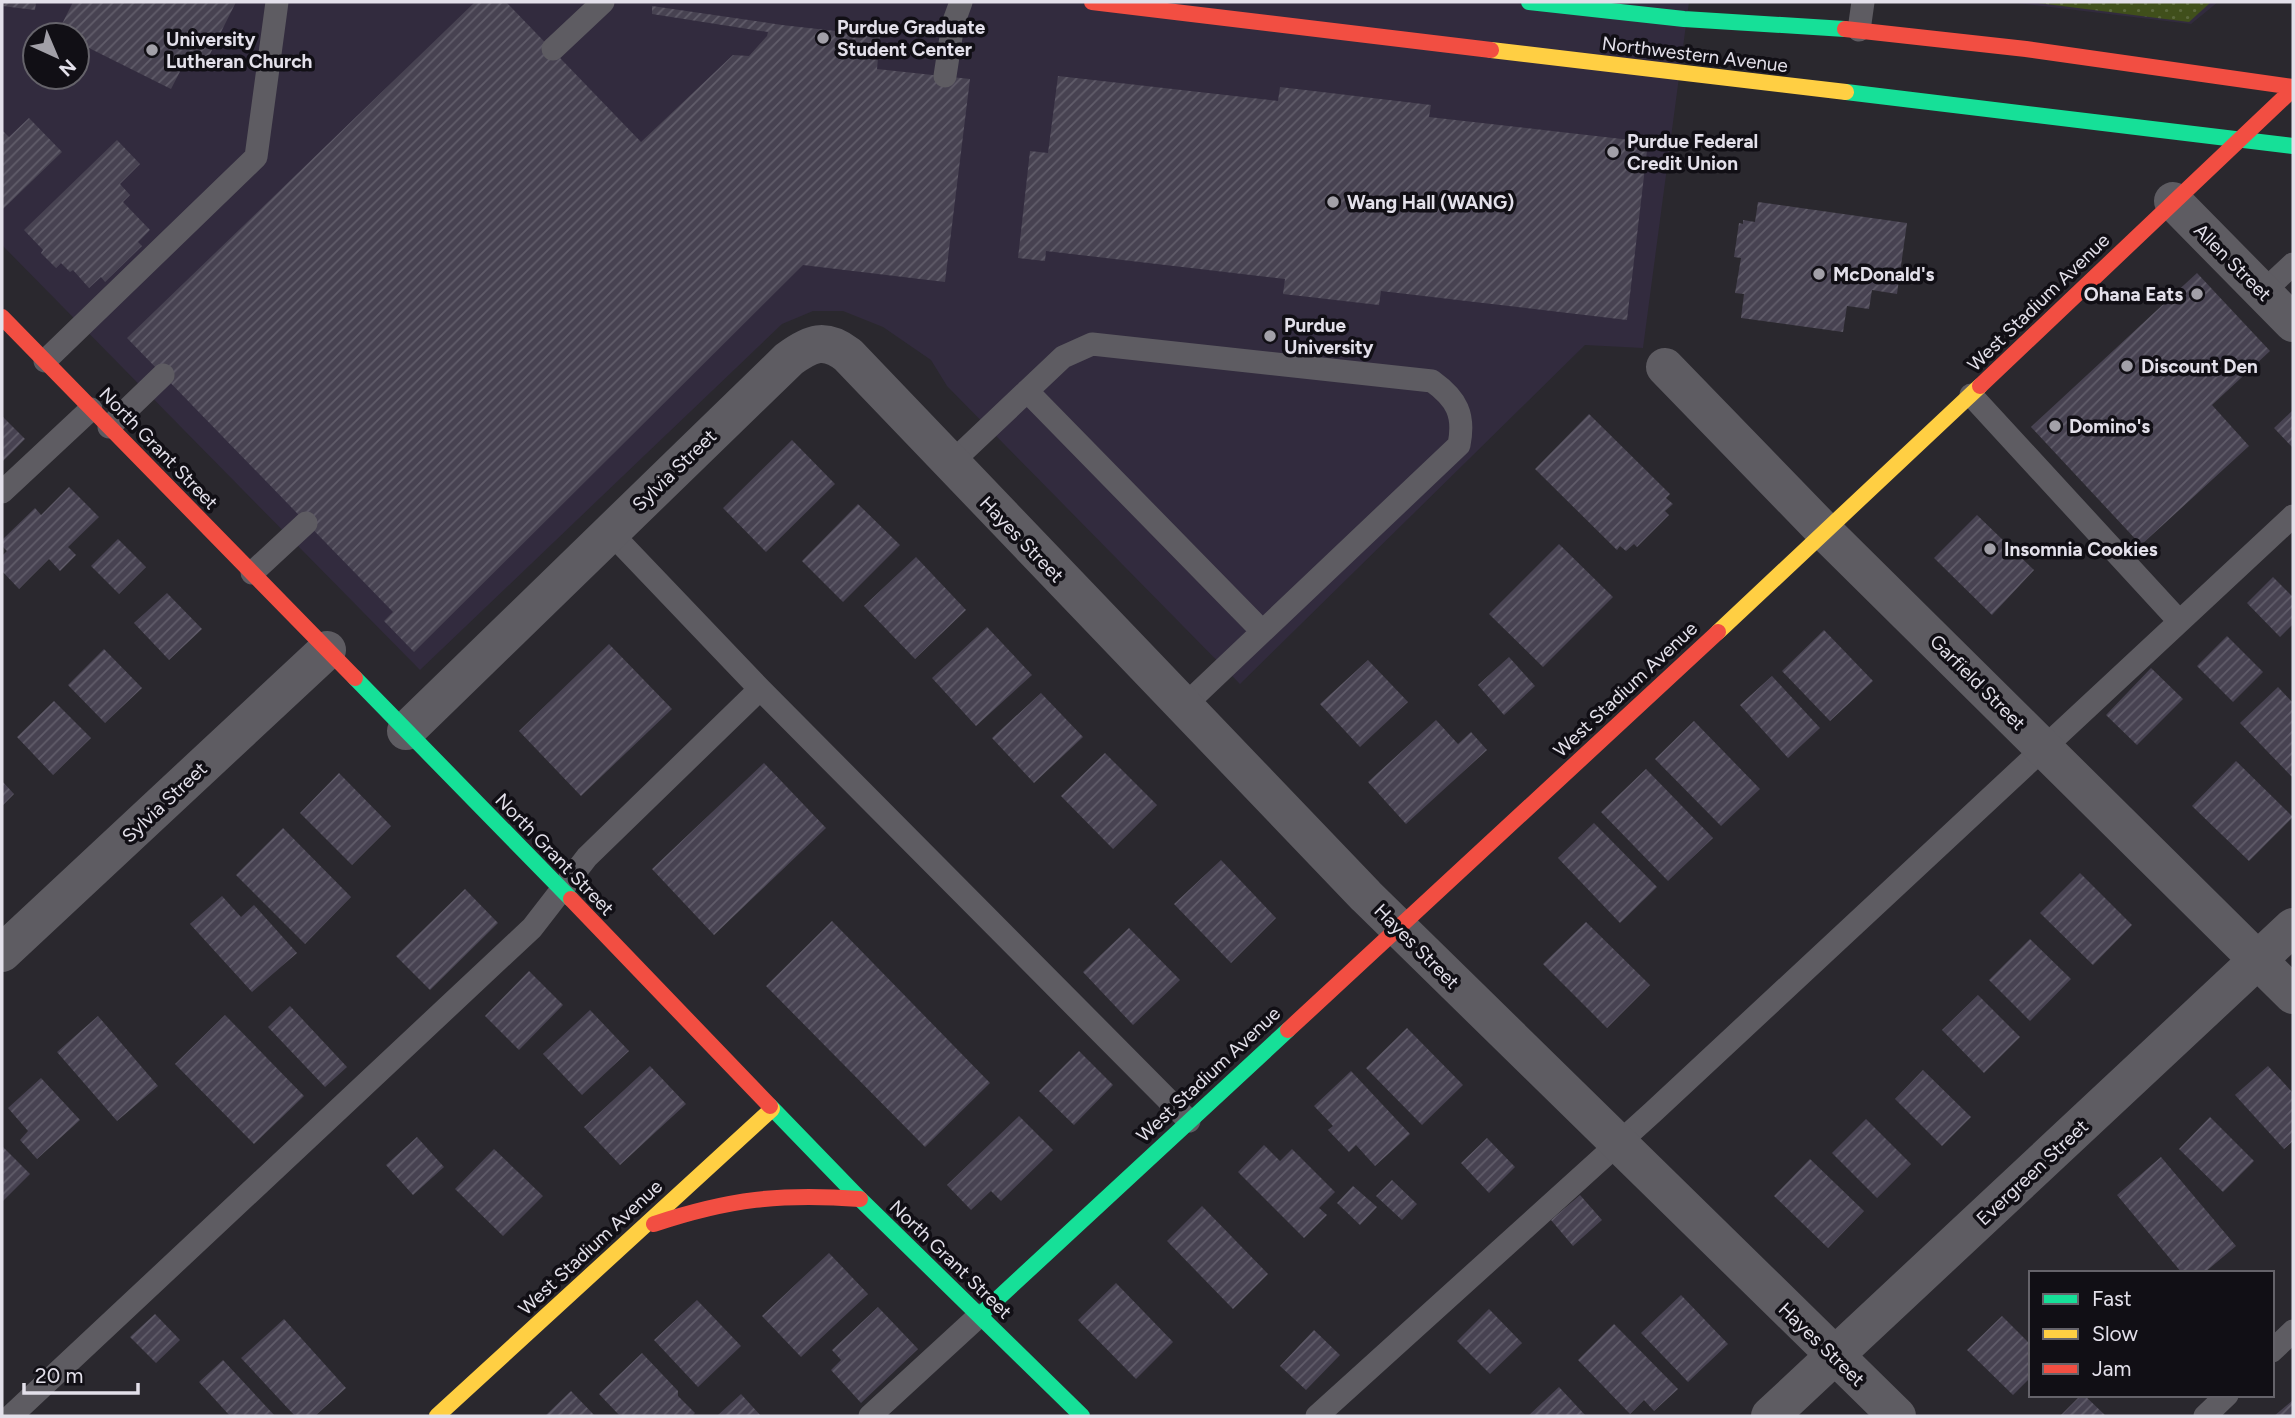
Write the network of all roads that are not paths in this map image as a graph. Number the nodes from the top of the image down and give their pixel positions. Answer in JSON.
{"nodes":[{"id":1,"x":277,"y":2,"type":"edge"},
{"id":2,"x":603,"y":2,"type":"edge"},
{"id":3,"x":961,"y":2,"type":"edge"},
{"id":4,"x":1092,"y":2,"type":"edge"},
{"id":5,"x":1529,"y":2,"type":"edge"},
{"id":6,"x":1863,"y":2,"type":"edge"},
{"id":7,"x":1859,"y":30,"type":"junction"},
{"id":8,"x":553,"y":49,"type":"dead end"},
{"id":9,"x":945,"y":76,"type":"dead end"},
{"id":10,"x":2293,"y":88,"type":"edge"},
{"id":11,"x":2238,"y":141,"type":"junction"},
{"id":12,"x":2293,"y":146,"type":"edge"},
{"id":13,"x":2173,"y":201,"type":"junction"},
{"id":14,"x":2293,"y":264,"type":"edge"},
{"id":15,"x":2262,"y":293,"type":"junction"},
{"id":16,"x":2,"y":317,"type":"edge"},
{"id":17,"x":2293,"y":323,"type":"edge"},
{"id":18,"x":44,"y":361,"type":"junction"},
{"id":19,"x":1665,"y":367,"type":"dead end"},
{"id":20,"x":163,"y":375,"type":"dead end"},
{"id":21,"x":1027,"y":391,"type":"junction"},
{"id":22,"x":1970,"y":395,"type":"junction"},
{"id":23,"x":91,"y":409,"type":"junction"},
{"id":24,"x":108,"y":427,"type":"junction"},
{"id":25,"x":950,"y":464,"type":"junction"},
{"id":26,"x":2,"y":492,"type":"edge"},
{"id":27,"x":2293,"y":516,"type":"edge"},
{"id":28,"x":306,"y":523,"type":"dead end"},
{"id":29,"x":610,"y":532,"type":"junction"},
{"id":30,"x":1825,"y":532,"type":"junction"},
{"id":31,"x":252,"y":573,"type":"junction"},
{"id":32,"x":2179,"y":621,"type":"junction"},
{"id":33,"x":1262,"y":631,"type":"junction"},
{"id":34,"x":327,"y":650,"type":"junction"},
{"id":35,"x":760,"y":689,"type":"junction"},
{"id":36,"x":1183,"y":707,"type":"junction"},
{"id":37,"x":406,"y":731,"type":"junction"},
{"id":38,"x":2045,"y":748,"type":"junction"},
{"id":39,"x":562,"y":890,"type":"junction"},
{"id":40,"x":1398,"y":927,"type":"junction"},
{"id":41,"x":2293,"y":927,"type":"edge"},
{"id":42,"x":2,"y":953,"type":"edge"},
{"id":43,"x":2257,"y":960,"type":"junction"},
{"id":44,"x":2293,"y":995,"type":"edge"},
{"id":45,"x":772,"y":1109,"type":"junction"},
{"id":46,"x":1189,"y":1121,"type":"junction"},
{"id":47,"x":1618,"y":1144,"type":"junction"},
{"id":48,"x":860,"y":1199,"type":"junction"},
{"id":49,"x":642,"y":1228,"type":"junction"},
{"id":50,"x":980,"y":1315,"type":"junction"},
{"id":51,"x":2293,"y":1331,"type":"edge"},
{"id":52,"x":2274,"y":1349,"type":"edge"},
{"id":53,"x":1835,"y":1357,"type":"junction"},
{"id":54,"x":2225,"y":1397,"type":"edge"},
{"id":55,"x":11,"y":1416,"type":"edge"},
{"id":56,"x":436,"y":1416,"type":"edge"},
{"id":57,"x":870,"y":1416,"type":"edge"},
{"id":58,"x":1082,"y":1416,"type":"edge"},
{"id":59,"x":1317,"y":1416,"type":"edge"},
{"id":60,"x":1770,"y":1416,"type":"edge"},
{"id":61,"x":1897,"y":1416,"type":"edge"},
{"id":62,"x":2205,"y":1416,"type":"edge"}],
"edges":[{"from":1,"to":18,"type":"lane"},
{"from":2,"to":8,"type":"lane"},
{"from":3,"to":9,"type":"lane"},
{"from":4,"to":11,"type":"street","name":"Northwestern Avenue"},
{"from":5,"to":7,"type":"street","name":"Northwestern Avenue"},
{"from":6,"to":7,"type":"lane"},
{"from":7,"to":10,"type":"street","name":"Northwestern Avenue"},
{"from":10,"to":11,"type":"street","name":"West Stadium Avenue"},
{"from":11,"to":12,"type":"street","name":"Northwestern Avenue"},
{"from":11,"to":13,"type":"street","name":"West Stadium Avenue"},
{"from":13,"to":15,"type":"street","name":"Allen Street"},
{"from":13,"to":22,"type":"street","name":"West Stadium Avenue"},
{"from":14,"to":15,"type":"lane"},
{"from":15,"to":17,"type":"street","name":"Allen Street"},
{"from":16,"to":18,"type":"street","name":"North Grant Street"},
{"from":18,"to":23,"type":"street","name":"North Grant Street"},
{"from":19,"to":30,"type":"street","name":"Garfield Street"},
{"from":20,"to":24,"type":"lane"},
{"from":21,"to":25,"type":"lane"},
{"from":21,"to":33,"type":"lane"},
{"from":21,"to":33,"type":"lane"},
{"from":22,"to":30,"type":"street","name":"West Stadium Avenue"},
{"from":22,"to":32,"type":"lane"},
{"from":23,"to":24,"type":"street","name":"North Grant Street"},
{"from":23,"to":26,"type":"lane"},
{"from":24,"to":31,"type":"street","name":"North Grant Street"},
{"from":25,"to":29,"type":"street","name":"Sylvia Street"},
{"from":25,"to":36,"type":"street","name":"Hayes Street"},
{"from":27,"to":32,"type":"lane"},
{"from":28,"to":31,"type":"lane"},
{"from":29,"to":35,"type":"lane"},
{"from":29,"to":37,"type":"street","name":"Sylvia Street"},
{"from":30,"to":38,"type":"street","name":"Garfield Street"},
{"from":30,"to":40,"type":"street","name":"West Stadium Avenue"},
{"from":31,"to":34,"type":"street","name":"North Grant Street"},
{"from":32,"to":38,"type":"lane"},
{"from":33,"to":36,"type":"lane"},
{"from":34,"to":37,"type":"street","name":"North Grant Street"},
{"from":34,"to":42,"type":"street","name":"Sylvia Street"},
{"from":35,"to":39,"type":"lane"},
{"from":35,"to":46,"type":"lane"},
{"from":36,"to":40,"type":"street","name":"Hayes Street"},
{"from":37,"to":39,"type":"street","name":"North Grant Street"},
{"from":38,"to":43,"type":"street","name":"Garfield Street"},
{"from":38,"to":47,"type":"lane"},
{"from":39,"to":45,"type":"street","name":"North Grant Street"},
{"from":39,"to":55,"type":"lane"},
{"from":40,"to":46,"type":"street","name":"West Stadium Avenue"},
{"from":40,"to":47,"type":"street","name":"Hayes Street"},
{"from":41,"to":43,"type":"street","name":"Evergreen Street"},
{"from":43,"to":44,"type":"street","name":"Garfield Street"},
{"from":43,"to":53,"type":"street","name":"Evergreen Street"},
{"from":45,"to":48,"type":"street","name":"North Grant Street"},
{"from":45,"to":49,"type":"street","name":"West Stadium Avenue"},
{"from":46,"to":50,"type":"street","name":"West Stadium Avenue"},
{"from":47,"to":53,"type":"street","name":"Hayes Street"},
{"from":47,"to":59,"type":"lane"},
{"from":48,"to":49,"type":"street"},
{"from":48,"to":50,"type":"street","name":"North Grant Street"},
{"from":49,"to":56,"type":"street","name":"West Stadium Avenue"},
{"from":50,"to":57,"type":"lane"},
{"from":50,"to":58,"type":"street","name":"North Grant Street"},
{"from":51,"to":52,"type":"lane"},
{"from":53,"to":60,"type":"street","name":"Evergreen Street"},
{"from":53,"to":61,"type":"street","name":"Hayes Street"},
{"from":54,"to":62,"type":"lane"}]}
